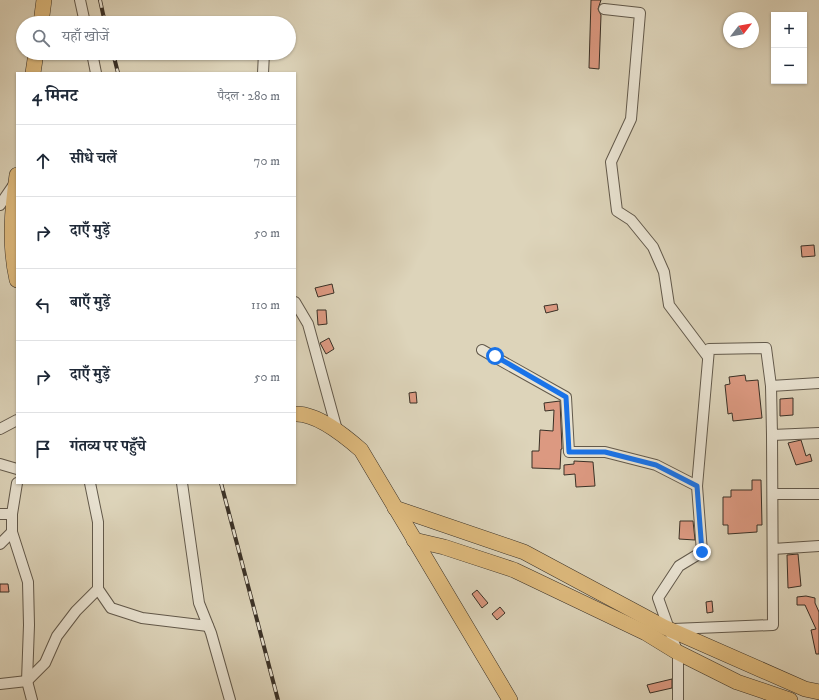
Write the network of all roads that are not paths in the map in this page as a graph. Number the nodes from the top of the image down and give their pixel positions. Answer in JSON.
{"nodes":[{"id":1,"x":44,"y":0,"type":"edge"},
{"id":2,"x":80,"y":0,"type":"edge"},
{"id":3,"x":604,"y":9,"type":"dead end"},
{"id":4,"x":42,"y":16,"type":"edge"},
{"id":5,"x":83,"y":16,"type":"edge"},
{"id":6,"x":35,"y":60,"type":"edge"},
{"id":7,"x":93,"y":60,"type":"edge"},
{"id":8,"x":264,"y":60,"type":"edge"},
{"id":9,"x":33,"y":72,"type":"edge"},
{"id":10,"x":96,"y":72,"type":"edge"},
{"id":11,"x":263,"y":72,"type":"edge"},
{"id":12,"x":16,"y":178,"type":"edge"},
{"id":13,"x":0,"y":205,"type":"edge"},
{"id":14,"x":16,"y":276,"type":"edge"},
{"id":15,"x":296,"y":304,"type":"edge"},
{"id":16,"x":482,"y":350,"type":"dead end"},
{"id":17,"x":708,"y":357,"type":"junction"},
{"id":18,"x":819,"y":383,"type":"edge"},
{"id":19,"x":771,"y":386,"type":"junction"},
{"id":20,"x":296,"y":414,"type":"edge"},
{"id":21,"x":16,"y":421,"type":"edge"},
{"id":22,"x":0,"y":429,"type":"edge"},
{"id":23,"x":337,"y":430,"type":"junction"},
{"id":24,"x":819,"y":433,"type":"edge"},
{"id":25,"x":772,"y":436,"type":"junction"},
{"id":26,"x":0,"y":464,"type":"edge"},
{"id":27,"x":16,"y":469,"type":"edge"},
{"id":28,"x":18,"y":484,"type":"edge"},
{"id":29,"x":90,"y":484,"type":"edge"},
{"id":30,"x":182,"y":484,"type":"edge"},
{"id":31,"x":697,"y":486,"type":"junction"},
{"id":32,"x":773,"y":494,"type":"junction"},
{"id":33,"x":819,"y":494,"type":"edge"},
{"id":34,"x":395,"y":508,"type":"junction"},
{"id":35,"x":0,"y":514,"type":"edge"},
{"id":36,"x":12,"y":514,"type":"junction"},
{"id":37,"x":12,"y":532,"type":"junction"},
{"id":38,"x":414,"y":540,"type":"junction"},
{"id":39,"x":0,"y":544,"type":"edge"},
{"id":40,"x":819,"y":546,"type":"edge"},
{"id":41,"x":773,"y":549,"type":"junction"},
{"id":42,"x":98,"y":589,"type":"junction"},
{"id":43,"x":208,"y":626,"type":"junction"},
{"id":44,"x":669,"y":629,"type":"junction"},
{"id":45,"x":677,"y":652,"type":"junction"},
{"id":46,"x":27,"y":681,"type":"junction"},
{"id":47,"x":0,"y":684,"type":"edge"},
{"id":48,"x":819,"y":692,"type":"edge"},
{"id":49,"x":32,"y":700,"type":"edge"},
{"id":50,"x":230,"y":700,"type":"edge"},
{"id":51,"x":510,"y":700,"type":"edge"},
{"id":52,"x":678,"y":700,"type":"edge"},
{"id":53,"x":790,"y":700,"type":"edge"}],
"edges":[{"from":1,"to":4,"type":"main road"},
{"from":2,"to":5,"type":"street"},
{"from":3,"to":17,"type":"street"},
{"from":6,"to":9,"type":"main road"},
{"from":7,"to":10,"type":"street"},
{"from":8,"to":11,"type":"street"},
{"from":12,"to":13,"type":"street"},
{"from":12,"to":14,"type":"main road"},
{"from":15,"to":23,"type":"street"},
{"from":16,"to":31,"type":"street"},
{"from":17,"to":19,"type":"street"},
{"from":17,"to":31,"type":"street"},
{"from":18,"to":19,"type":"street"},
{"from":19,"to":25,"type":"street"},
{"from":20,"to":23,"type":"main road"},
{"from":21,"to":22,"type":"street"},
{"from":23,"to":34,"type":"main road"},
{"from":24,"to":25,"type":"street"},
{"from":25,"to":32,"type":"street"},
{"from":26,"to":27,"type":"street"},
{"from":28,"to":36,"type":"street"},
{"from":29,"to":42,"type":"street"},
{"from":30,"to":43,"type":"street"},
{"from":31,"to":44,"type":"street"},
{"from":32,"to":33,"type":"street"},
{"from":32,"to":41,"type":"street"},
{"from":34,"to":38,"type":"main road"},
{"from":34,"to":44,"type":"main road"},
{"from":35,"to":36,"type":"street"},
{"from":36,"to":37,"type":"street"},
{"from":37,"to":39,"type":"street"},
{"from":37,"to":46,"type":"street"},
{"from":38,"to":45,"type":"main road"},
{"from":38,"to":51,"type":"main road"},
{"from":40,"to":41,"type":"street"},
{"from":41,"to":44,"type":"street"},
{"from":42,"to":43,"type":"street"},
{"from":42,"to":46,"type":"street"},
{"from":43,"to":50,"type":"street"},
{"from":44,"to":45,"type":"street"},
{"from":44,"to":48,"type":"main road"},
{"from":45,"to":52,"type":"street"},
{"from":45,"to":53,"type":"main road"},
{"from":46,"to":47,"type":"street"},
{"from":46,"to":49,"type":"street"}]}
